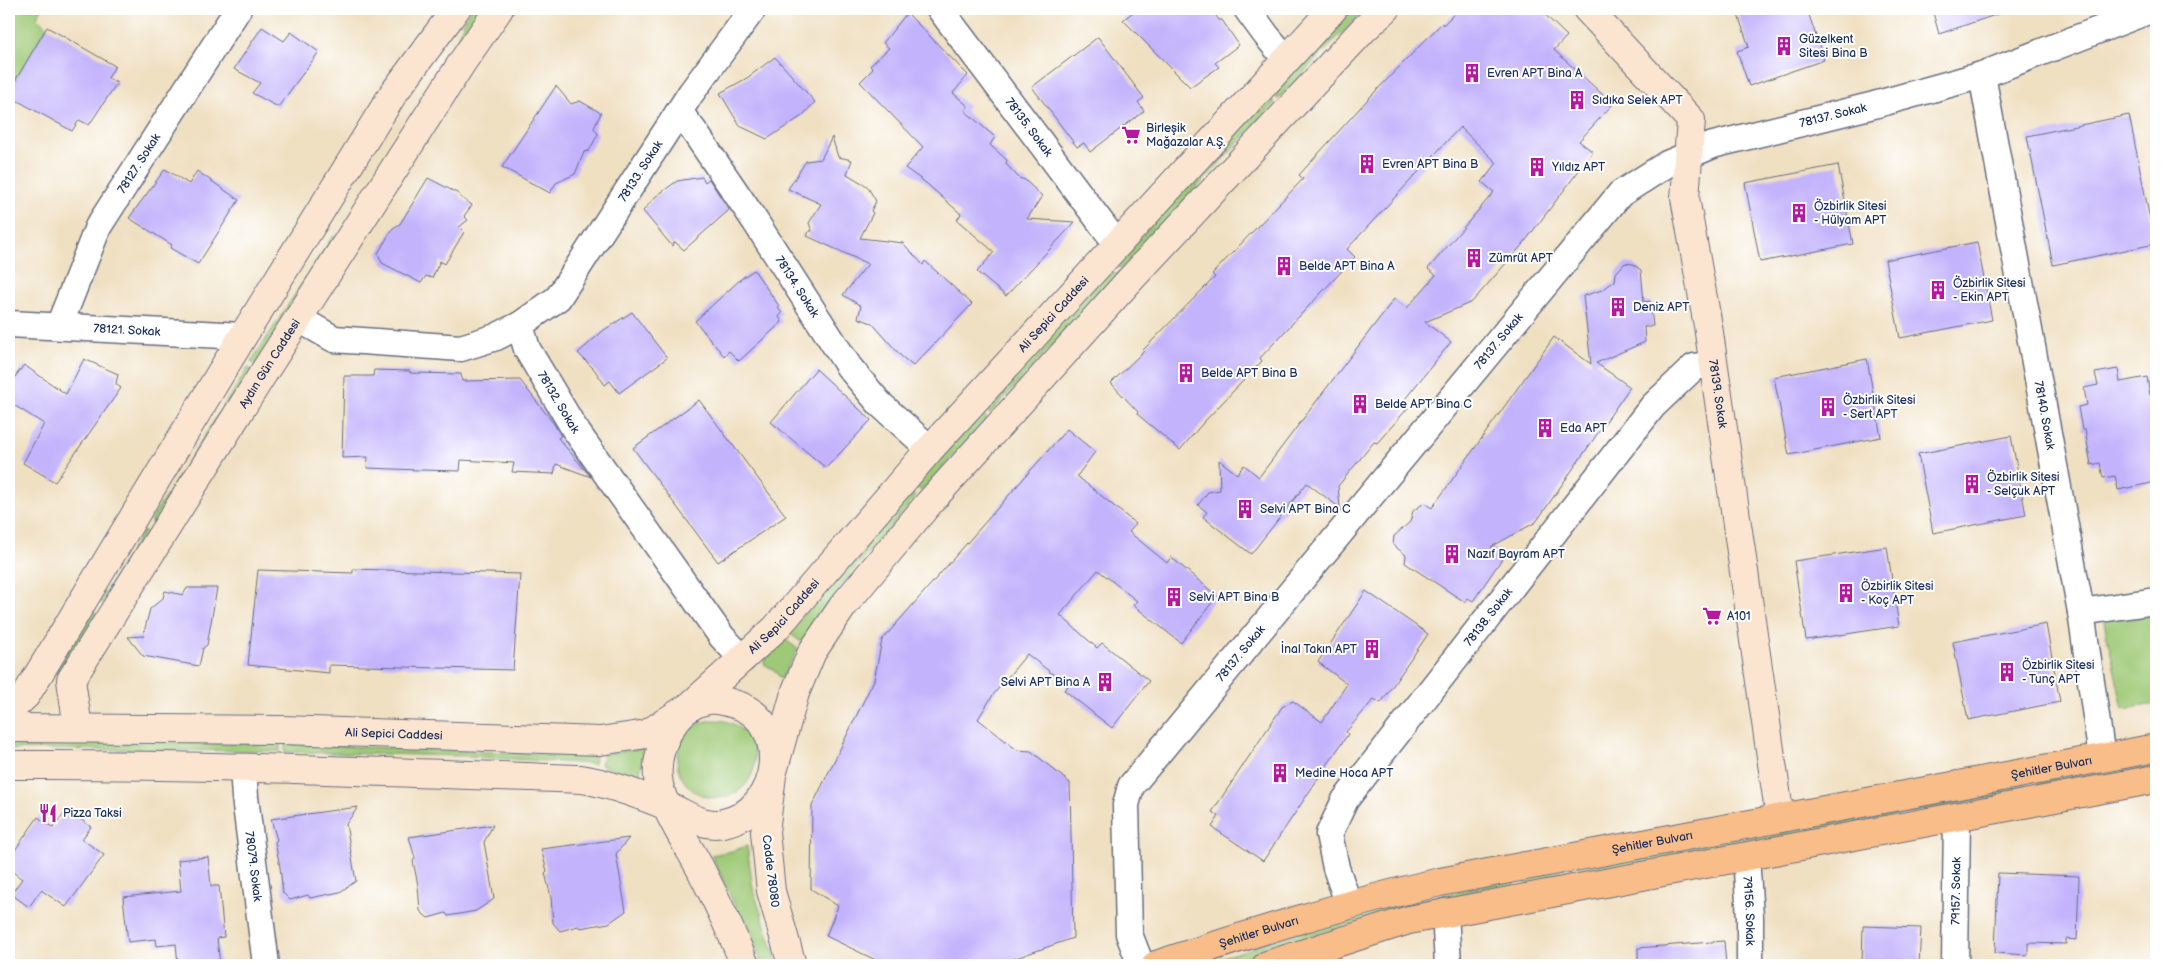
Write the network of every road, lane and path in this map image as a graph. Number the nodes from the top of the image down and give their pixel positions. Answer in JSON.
{"nodes":[{"id":1,"x":238,"y":9,"type":"edge"},
{"id":2,"x":456,"y":9,"type":"edge"},
{"id":3,"x":499,"y":9,"type":"edge"},
{"id":4,"x":753,"y":9,"type":"edge"},
{"id":5,"x":940,"y":9,"type":"edge"},
{"id":6,"x":1248,"y":9,"type":"edge"},
{"id":7,"x":1333,"y":9,"type":"edge"},
{"id":8,"x":1386,"y":9,"type":"edge"},
{"id":9,"x":1587,"y":9,"type":"edge"},
{"id":10,"x":2153,"y":9,"type":"edge"},
{"id":11,"x":1286,"y":59,"type":"junction"},
{"id":12,"x":1982,"y":75,"type":"junction"},
{"id":13,"x":679,"y":112,"type":"junction"},
{"id":14,"x":1689,"y":155,"type":"junction"},
{"id":15,"x":1117,"y":244,"type":"junction"},
{"id":16,"x":299,"y":319,"type":"junction"},
{"id":17,"x":9,"y":324,"type":"edge"},
{"id":18,"x":520,"y":325,"type":"junction"},
{"id":19,"x":59,"y":326,"type":"junction"},
{"id":20,"x":243,"y":336,"type":"junction"},
{"id":21,"x":1712,"y":364,"type":"junction"},
{"id":22,"x":930,"y":449,"type":"junction"},
{"id":23,"x":2156,"y":601,"type":"edge"},
{"id":24,"x":2081,"y":612,"type":"junction"},
{"id":25,"x":743,"y":659,"type":"junction"},
{"id":26,"x":690,"y":706,"type":"junction"},
{"id":27,"x":9,"y":712,"type":"edge"},
{"id":28,"x":9,"y":728,"type":"edge"},
{"id":29,"x":78,"y":728,"type":"junction"},
{"id":30,"x":2156,"y":748,"type":"edge"},
{"id":31,"x":2102,"y":758,"type":"junction"},
{"id":32,"x":9,"y":765,"type":"edge"},
{"id":33,"x":243,"y":768,"type":"junction"},
{"id":34,"x":772,"y":775,"type":"junction"},
{"id":35,"x":2156,"y":779,"type":"edge"},
{"id":36,"x":667,"y":806,"type":"junction"},
{"id":37,"x":1957,"y":817,"type":"junction"},
{"id":38,"x":1780,"y":818,"type":"junction"},
{"id":39,"x":1746,"y":856,"type":"junction"},
{"id":40,"x":1348,"y":905,"type":"junction"},
{"id":41,"x":1446,"y":912,"type":"junction"},
{"id":42,"x":266,"y":965,"type":"edge"},
{"id":43,"x":745,"y":965,"type":"edge"},
{"id":44,"x":792,"y":965,"type":"edge"},
{"id":45,"x":1141,"y":965,"type":"edge"},
{"id":46,"x":1156,"y":965,"type":"edge"},
{"id":47,"x":1268,"y":965,"type":"edge"},
{"id":48,"x":1448,"y":965,"type":"edge"},
{"id":49,"x":1750,"y":965,"type":"edge"},
{"id":50,"x":1955,"y":965,"type":"edge"}],
"edges":[{"from":1,"to":19,"type":"street","name":"78127. Sokak"},
{"from":2,"to":20,"type":"main road"},
{"from":3,"to":16,"type":"main road","name":"Aydın Gün Caddesi"},
{"from":4,"to":13,"type":"street","name":"78133. Sokak"},
{"from":5,"to":15,"type":"street","name":"78135. Sokak"},
{"from":6,"to":11,"type":"street"},
{"from":7,"to":11,"type":"main road","name":"Ali Sepici Caddesi"},
{"from":8,"to":34,"type":"main road"},
{"from":9,"to":14,"type":"main road","name":"78139. Sokak"},
{"from":10,"to":12,"type":"street","name":"78137. Sokak"},
{"from":11,"to":15,"type":"main road","name":"Ali Sepici Caddesi"},
{"from":12,"to":14,"type":"street","name":"78137. Sokak"},
{"from":12,"to":24,"type":"street","name":"78140. Sokak"},
{"from":13,"to":18,"type":"street","name":"78133. Sokak"},
{"from":13,"to":22,"type":"street","name":"78134. Sokak"},
{"from":14,"to":21,"type":"main road","name":"78139. Sokak"},
{"from":14,"to":45,"type":"street","name":"78137. Sokak"},
{"from":15,"to":22,"type":"main road","name":"Ali Sepici Caddesi"},
{"from":16,"to":18,"type":"street"},
{"from":16,"to":29,"type":"main road","name":"Aydın Gün Caddesi"},
{"from":17,"to":19,"type":"street","name":"78121. Sokak"},
{"from":18,"to":25,"type":"street","name":"78132. Sokak"},
{"from":19,"to":20,"type":"street","name":"78121. Sokak"},
{"from":20,"to":27,"type":"main road"},
{"from":21,"to":38,"type":"main road","name":"78139. Sokak"},
{"from":21,"to":40,"type":"street","name":"78138. Sokak"},
{"from":22,"to":25,"type":"main road","name":"Ali Sepici Caddesi"},
{"from":23,"to":24,"type":"street"},
{"from":24,"to":31,"type":"street","name":"78140. Sokak"},
{"from":25,"to":26,"type":"main road","name":"Ali Sepici Caddesi"},
{"from":26,"to":29,"type":"main road","name":"Ali Sepici Caddesi"},
{"from":26,"to":34,"type":"main road"},
{"from":26,"to":36,"type":"main road"},
{"from":28,"to":29,"type":"main road","name":"Ali Sepici Caddesi"},
{"from":30,"to":31,"type":"main road","name":"Şehitler Bulvarı"},
{"from":31,"to":38,"type":"main road","name":"Şehitler Bulvarı"},
{"from":32,"to":33,"type":"main road"},
{"from":33,"to":36,"type":"main road"},
{"from":33,"to":42,"type":"street","name":"78079. Sokak"},
{"from":34,"to":36,"type":"main road"},
{"from":34,"to":44,"type":"main road","name":"Cadde 78080"},
{"from":35,"to":37,"type":"main road"},
{"from":36,"to":43,"type":"main road"},
{"from":37,"to":39,"type":"main road"},
{"from":37,"to":50,"type":"street","name":"79157. Sokak"},
{"from":38,"to":40,"type":"main road","name":"Şehitler Bulvarı"},
{"from":39,"to":41,"type":"main road"},
{"from":39,"to":49,"type":"street","name":"79156. Sokak"},
{"from":40,"to":46,"type":"main road","name":"Şehitler Bulvarı"},
{"from":41,"to":47,"type":"main road"},
{"from":41,"to":48,"type":"street"}]}
